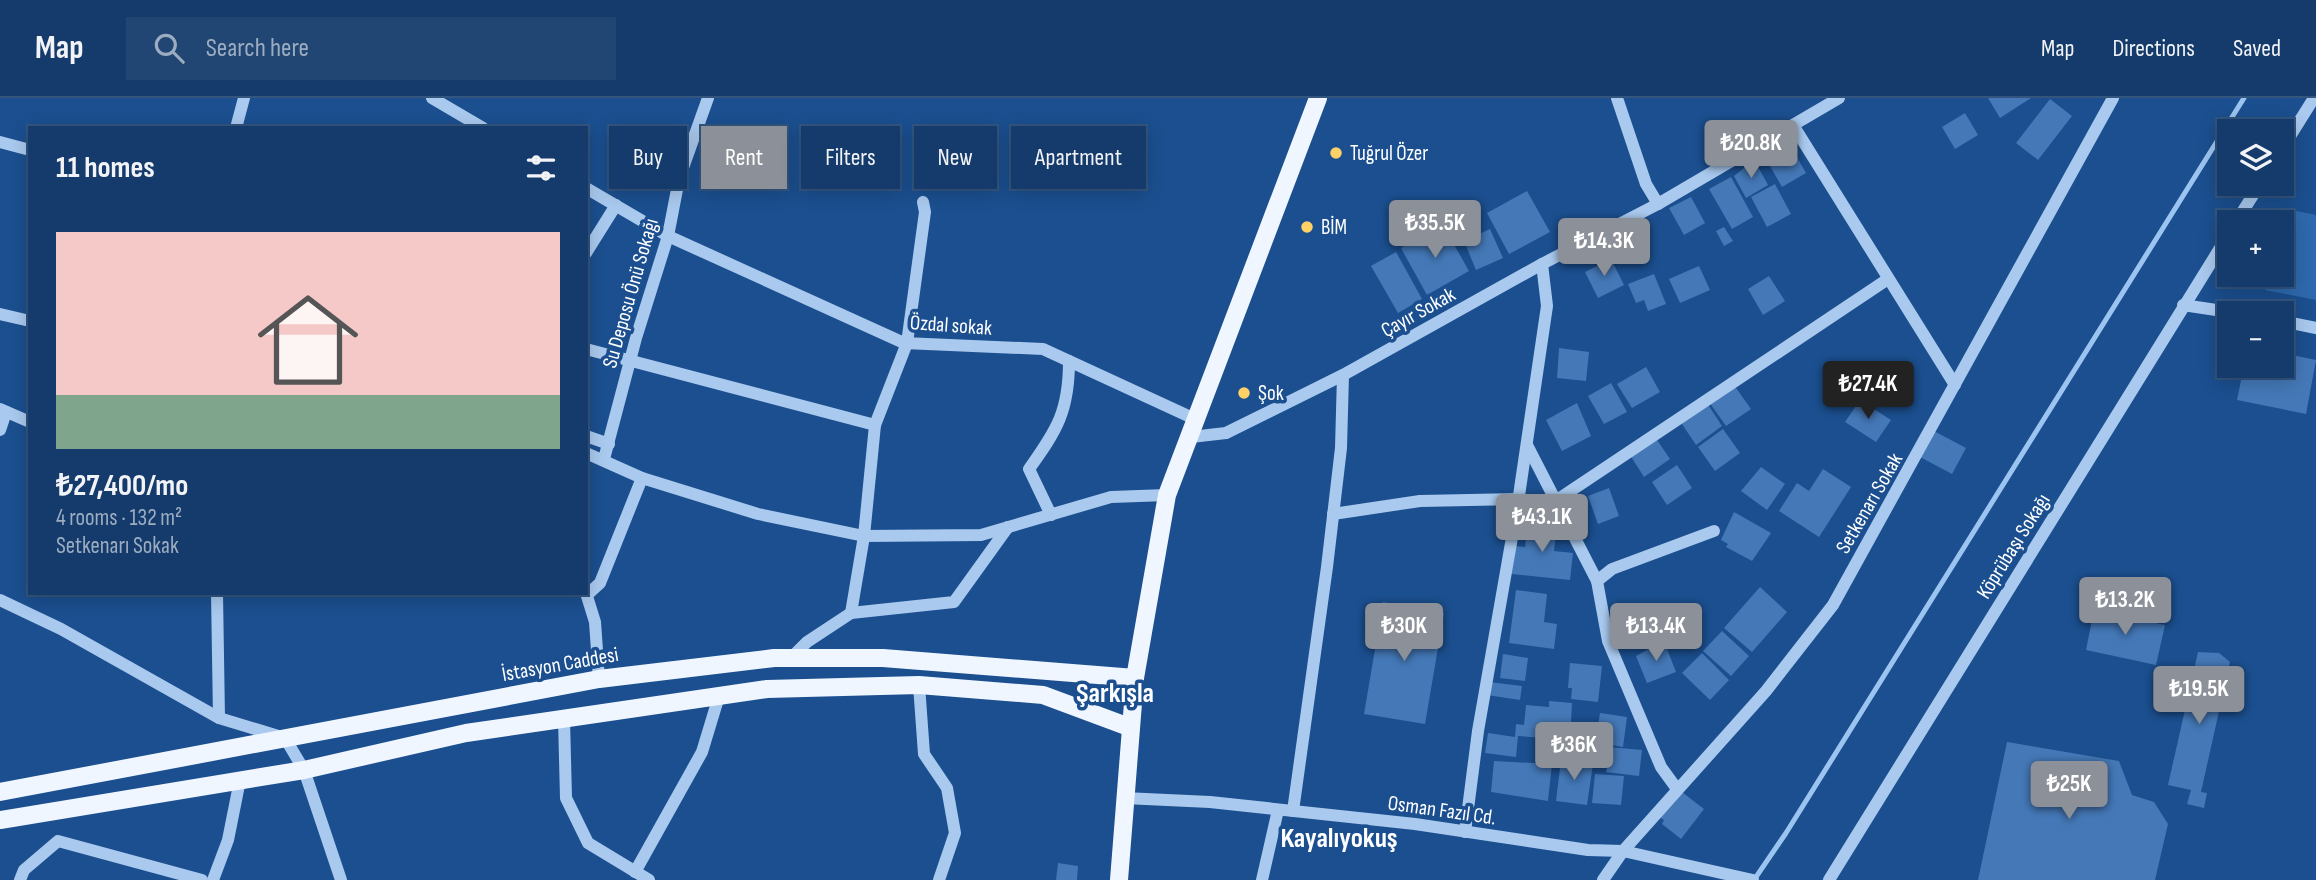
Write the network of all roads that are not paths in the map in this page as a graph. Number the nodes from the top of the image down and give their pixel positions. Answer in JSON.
{"nodes":[{"id":1,"x":244,"y":98,"type":"edge"},
{"id":2,"x":432,"y":98,"type":"edge"},
{"id":3,"x":708,"y":98,"type":"edge"},
{"id":4,"x":1318,"y":98,"type":"edge"},
{"id":5,"x":1617,"y":98,"type":"edge"},
{"id":6,"x":2113,"y":98,"type":"edge"},
{"id":7,"x":2314,"y":98,"type":"edge"},
{"id":8,"x":1836,"y":99,"type":"edge"},
{"id":9,"x":1793,"y":125,"type":"junction"},
{"id":10,"x":237,"y":126,"type":"edge"},
{"id":11,"x":480,"y":126,"type":"edge"},
{"id":12,"x":2294,"y":130,"type":"edge"},
{"id":13,"x":0,"y":142,"type":"edge"},
{"id":14,"x":28,"y":149,"type":"edge"},
{"id":15,"x":588,"y":189,"type":"edge"},
{"id":16,"x":923,"y":202,"type":"dead end"},
{"id":17,"x":1657,"y":204,"type":"junction"},
{"id":18,"x":616,"y":205,"type":"junction"},
{"id":19,"x":668,"y":236,"type":"junction"},
{"id":20,"x":588,"y":250,"type":"edge"},
{"id":21,"x":2217,"y":252,"type":"edge"},
{"id":22,"x":1542,"y":264,"type":"junction"},
{"id":23,"x":1888,"y":279,"type":"junction"},
{"id":24,"x":2183,"y":305,"type":"junction"},
{"id":25,"x":2217,"y":310,"type":"edge"},
{"id":26,"x":0,"y":314,"type":"edge"},
{"id":27,"x":28,"y":321,"type":"edge"},
{"id":28,"x":2294,"y":323,"type":"edge"},
{"id":29,"x":2316,"y":328,"type":"edge"},
{"id":30,"x":907,"y":343,"type":"junction"},
{"id":31,"x":588,"y":350,"type":"edge"},
{"id":32,"x":1069,"y":361,"type":"junction"},
{"id":33,"x":630,"y":362,"type":"junction"},
{"id":34,"x":1343,"y":375,"type":"junction"},
{"id":35,"x":1955,"y":385,"type":"junction"},
{"id":36,"x":3,"y":411,"type":"edge"},
{"id":37,"x":28,"y":421,"type":"edge"},
{"id":38,"x":875,"y":425,"type":"junction"},
{"id":39,"x":1194,"y":429,"type":"junction"},
{"id":40,"x":0,"y":430,"type":"edge"},
{"id":41,"x":588,"y":437,"type":"edge"},
{"id":42,"x":609,"y":444,"type":"junction"},
{"id":43,"x":1527,"y":445,"type":"junction"},
{"id":44,"x":588,"y":454,"type":"edge"},
{"id":45,"x":604,"y":459,"type":"junction"},
{"id":46,"x":642,"y":478,"type":"junction"},
{"id":47,"x":1167,"y":495,"type":"junction"},
{"id":48,"x":1519,"y":499,"type":"junction"},
{"id":49,"x":1554,"y":502,"type":"junction"},
{"id":50,"x":1051,"y":514,"type":"junction"},
{"id":51,"x":1333,"y":514,"type":"junction"},
{"id":52,"x":1008,"y":527,"type":"junction"},
{"id":53,"x":1714,"y":531,"type":"dead end"},
{"id":54,"x":864,"y":536,"type":"junction"},
{"id":55,"x":1597,"y":581,"type":"junction"},
{"id":56,"x":588,"y":592,"type":"edge"},
{"id":57,"x":217,"y":595,"type":"edge"},
{"id":58,"x":588,"y":595,"type":"edge"},
{"id":59,"x":0,"y":600,"type":"edge"},
{"id":60,"x":852,"y":613,"type":"junction"},
{"id":61,"x":791,"y":658,"type":"junction"},
{"id":62,"x":1135,"y":678,"type":"junction"},
{"id":63,"x":598,"y":679,"type":"junction"},
{"id":64,"x":919,"y":685,"type":"junction"},
{"id":65,"x":719,"y":696,"type":"junction"},
{"id":66,"x":219,"y":718,"type":"junction"},
{"id":67,"x":564,"y":719,"type":"junction"},
{"id":68,"x":1129,"y":727,"type":"junction"},
{"id":69,"x":285,"y":738,"type":"junction"},
{"id":70,"x":304,"y":770,"type":"junction"},
{"id":71,"x":240,"y":780,"type":"junction"},
{"id":72,"x":1677,"y":789,"type":"junction"},
{"id":73,"x":0,"y":792,"type":"edge"},
{"id":74,"x":1124,"y":798,"type":"junction"},
{"id":75,"x":1278,"y":810,"type":"junction"},
{"id":76,"x":1293,"y":811,"type":"junction"},
{"id":77,"x":0,"y":820,"type":"edge"},
{"id":78,"x":1465,"y":832,"type":"junction"},
{"id":79,"x":1623,"y":851,"type":"junction"},
{"id":80,"x":635,"y":872,"type":"junction"},
{"id":81,"x":20,"y":880,"type":"edge"},
{"id":82,"x":202,"y":880,"type":"edge"},
{"id":83,"x":213,"y":880,"type":"edge"},
{"id":84,"x":341,"y":880,"type":"edge"},
{"id":85,"x":649,"y":880,"type":"edge"},
{"id":86,"x":939,"y":880,"type":"edge"},
{"id":87,"x":1119,"y":880,"type":"edge"},
{"id":88,"x":1262,"y":880,"type":"edge"},
{"id":89,"x":1603,"y":880,"type":"edge"},
{"id":90,"x":1753,"y":880,"type":"edge"},
{"id":91,"x":1829,"y":880,"type":"edge"}],
"edges":[{"from":1,"to":10,"type":"street"},
{"from":2,"to":11,"type":"street"},
{"from":3,"to":19,"type":"street","name":"Su Deposu Önü Sokağı"},
{"from":4,"to":39,"type":"main road"},
{"from":5,"to":17,"type":"street"},
{"from":6,"to":35,"type":"street","name":"Setkenarı Sokak"},
{"from":7,"to":12,"type":"street"},
{"from":8,"to":9,"type":"street","name":"Çayır Sokak"},
{"from":9,"to":17,"type":"street","name":"Çayır Sokak"},
{"from":9,"to":23,"type":"street"},
{"from":13,"to":14,"type":"street"},
{"from":15,"to":18,"type":"street","name":"Özdal sokak"},
{"from":16,"to":30,"type":"street"},
{"from":17,"to":22,"type":"street","name":"Çayır Sokak"},
{"from":18,"to":19,"type":"street","name":"Özdal sokak"},
{"from":18,"to":20,"type":"street"},
{"from":19,"to":30,"type":"street","name":"Özdal sokak"},
{"from":19,"to":33,"type":"street","name":"Su Deposu Önü Sokağı"},
{"from":21,"to":24,"type":"street","name":"Köprübaşı Sokağı"},
{"from":22,"to":34,"type":"street","name":"Çayır Sokak"},
{"from":22,"to":43,"type":"street"},
{"from":23,"to":35,"type":"street"},
{"from":23,"to":49,"type":"street"},
{"from":24,"to":25,"type":"street"},
{"from":24,"to":91,"type":"street","name":"Köprübaşı Sokağı"},
{"from":26,"to":27,"type":"street"},
{"from":28,"to":29,"type":"street"},
{"from":30,"to":32,"type":"street","name":"Özdal sokak"},
{"from":30,"to":38,"type":"street"},
{"from":31,"to":33,"type":"street"},
{"from":32,"to":39,"type":"street","name":"Özdal sokak"},
{"from":32,"to":50,"type":"street"},
{"from":33,"to":38,"type":"street"},
{"from":33,"to":42,"type":"street","name":"Su Deposu Önü Sokağı"},
{"from":34,"to":39,"type":"street","name":"Çayır Sokak"},
{"from":34,"to":51,"type":"street"},
{"from":35,"to":72,"type":"street","name":"Setkenarı Sokak"},
{"from":36,"to":37,"type":"street"},
{"from":36,"to":40,"type":"street"},
{"from":38,"to":54,"type":"street"},
{"from":39,"to":47,"type":"main road"},
{"from":41,"to":42,"type":"street"},
{"from":42,"to":45,"type":"street","name":"Su Deposu Önü Sokağı"},
{"from":43,"to":48,"type":"street"},
{"from":43,"to":49,"type":"street"},
{"from":44,"to":45,"type":"street"},
{"from":45,"to":46,"type":"street"},
{"from":46,"to":54,"type":"street"},
{"from":46,"to":56,"type":"street"},
{"from":47,"to":50,"type":"street"},
{"from":47,"to":62,"type":"main road"},
{"from":48,"to":51,"type":"street"},
{"from":48,"to":78,"type":"street"},
{"from":49,"to":55,"type":"street"},
{"from":50,"to":52,"type":"street"},
{"from":51,"to":76,"type":"street"},
{"from":52,"to":54,"type":"street"},
{"from":52,"to":60,"type":"street"},
{"from":53,"to":55,"type":"street"},
{"from":54,"to":60,"type":"street"},
{"from":55,"to":72,"type":"street"},
{"from":57,"to":66,"type":"street"},
{"from":58,"to":63,"type":"street"},
{"from":59,"to":66,"type":"street"},
{"from":60,"to":61,"type":"street"},
{"from":61,"to":62,"type":"main road","name":"İstasyon Caddesi"},
{"from":61,"to":63,"type":"main road","name":"İstasyon Caddesi"},
{"from":62,"to":68,"type":"main road"},
{"from":63,"to":69,"type":"main road","name":"İstasyon Caddesi"},
{"from":64,"to":65,"type":"main road"},
{"from":64,"to":68,"type":"main road"},
{"from":64,"to":86,"type":"street"},
{"from":65,"to":67,"type":"main road"},
{"from":65,"to":80,"type":"street"},
{"from":66,"to":69,"type":"street"},
{"from":67,"to":70,"type":"main road"},
{"from":67,"to":80,"type":"street"},
{"from":68,"to":74,"type":"main road"},
{"from":69,"to":70,"type":"street"},
{"from":69,"to":73,"type":"main road","name":"İstasyon Caddesi"},
{"from":70,"to":71,"type":"main road"},
{"from":70,"to":84,"type":"street"},
{"from":71,"to":77,"type":"main road"},
{"from":71,"to":83,"type":"street"},
{"from":72,"to":79,"type":"street","name":"Setkenarı Sokak"},
{"from":74,"to":75,"type":"street","name":"Osman Fazıl Cd."},
{"from":74,"to":87,"type":"main road"},
{"from":75,"to":76,"type":"street","name":"Osman Fazıl Cd."},
{"from":75,"to":88,"type":"street"},
{"from":76,"to":78,"type":"street","name":"Osman Fazıl Cd."},
{"from":78,"to":79,"type":"street","name":"Osman Fazıl Cd."},
{"from":79,"to":89,"type":"street","name":"Setkenarı Sokak"},
{"from":79,"to":90,"type":"street","name":"Osman Fazıl Cd."},
{"from":80,"to":85,"type":"street"},
{"from":81,"to":82,"type":"street"}]}
